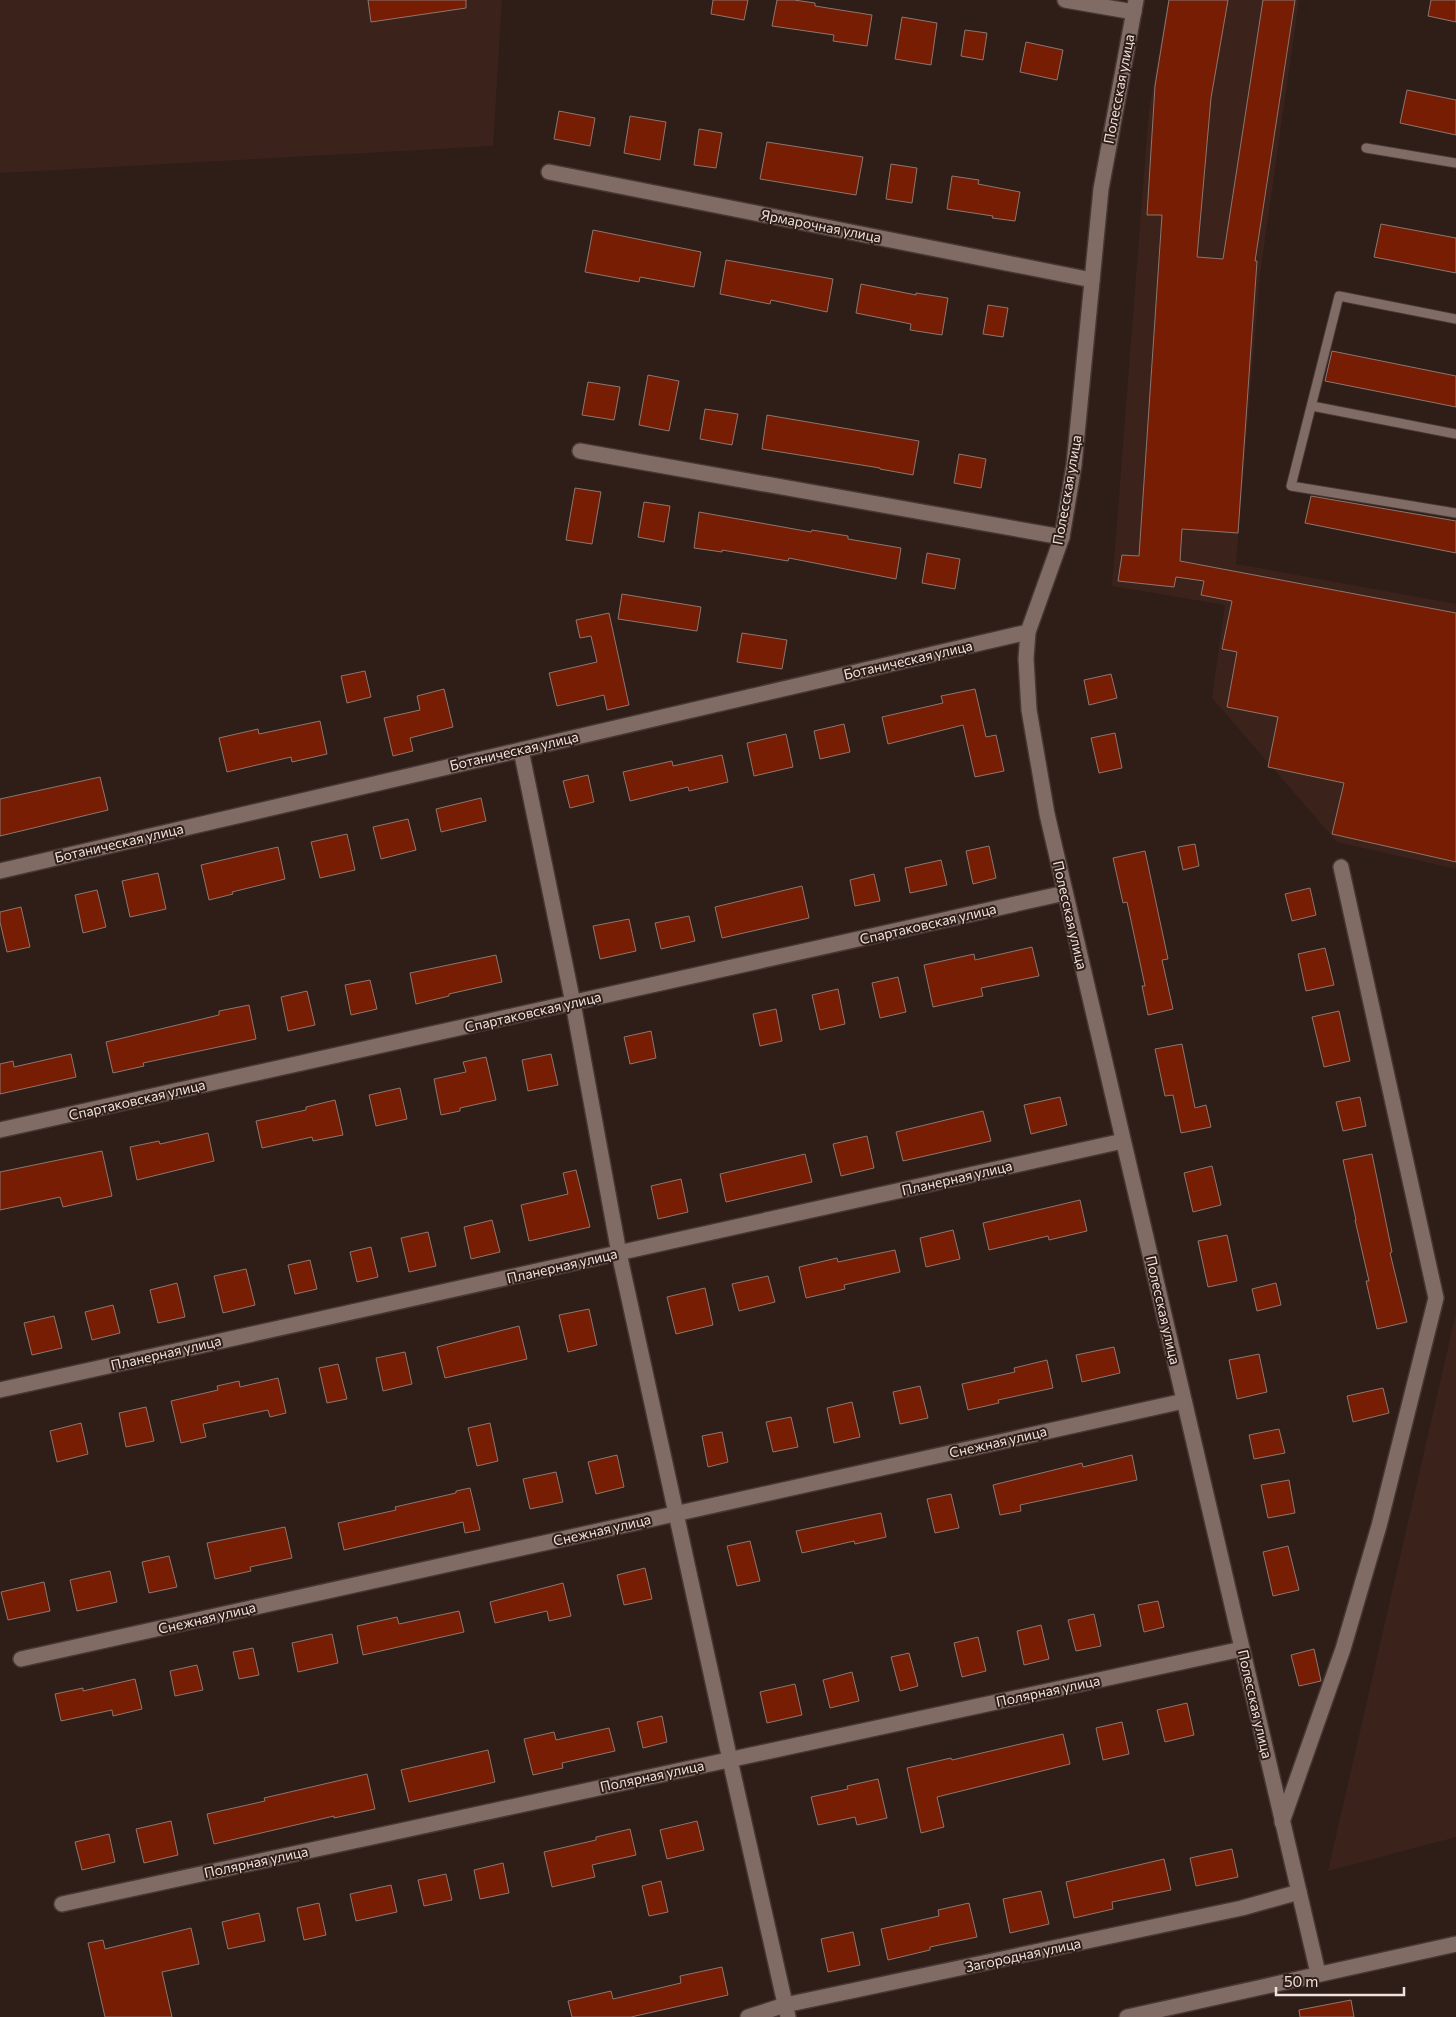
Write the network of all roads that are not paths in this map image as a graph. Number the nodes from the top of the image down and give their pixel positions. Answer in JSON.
{"nodes":[{"id":1,"x":1065,"y":0,"type":"edge"},
{"id":2,"x":1135,"y":6,"type":"edge"},
{"id":3,"x":1366,"y":148,"type":"dead end"},
{"id":4,"x":1456,"y":163,"type":"edge"},
{"id":5,"x":549,"y":172,"type":"dead end"},
{"id":6,"x":1092,"y":280,"type":"junction"},
{"id":7,"x":1456,"y":319,"type":"edge"},
{"id":8,"x":1312,"y":406,"type":"junction"},
{"id":9,"x":1456,"y":434,"type":"edge"},
{"id":10,"x":580,"y":451,"type":"dead end"},
{"id":11,"x":1456,"y":513,"type":"edge"},
{"id":12,"x":1062,"y":536,"type":"junction"},
{"id":13,"x":1028,"y":632,"type":"junction"},
{"id":14,"x":521,"y":750,"type":"junction"},
{"id":15,"x":1341,"y":867,"type":"dead end"},
{"id":16,"x":0,"y":871,"type":"edge"},
{"id":17,"x":1066,"y":893,"type":"junction"},
{"id":18,"x":573,"y":1003,"type":"junction"},
{"id":19,"x":0,"y":1130,"type":"edge"},
{"id":20,"x":1123,"y":1141,"type":"junction"},
{"id":21,"x":619,"y":1253,"type":"junction"},
{"id":22,"x":0,"y":1390,"type":"edge"},
{"id":23,"x":1184,"y":1401,"type":"junction"},
{"id":24,"x":676,"y":1514,"type":"junction"},
{"id":25,"x":1242,"y":1649,"type":"junction"},
{"id":26,"x":21,"y":1659,"type":"dead end"},
{"id":27,"x":730,"y":1760,"type":"junction"},
{"id":28,"x":1282,"y":1822,"type":"junction"},
{"id":29,"x":1299,"y":1892,"type":"junction"},
{"id":30,"x":62,"y":1904,"type":"dead end"},
{"id":31,"x":1456,"y":1944,"type":"edge"},
{"id":32,"x":1318,"y":1973,"type":"junction"},
{"id":33,"x":787,"y":2011,"type":"edge"},
{"id":34,"x":748,"y":2017,"type":"edge"},
{"id":35,"x":1126,"y":2017,"type":"edge"}],
"edges":[{"from":1,"to":2,"type":"street"},
{"from":2,"to":6,"type":"street","name":"Полесская улица"},
{"from":3,"to":4,"type":"lane"},
{"from":5,"to":6,"type":"street","name":"Ярмарочная улица"},
{"from":6,"to":12,"type":"street","name":"Полесская улица"},
{"from":7,"to":8,"type":"lane"},
{"from":8,"to":9,"type":"lane"},
{"from":8,"to":11,"type":"lane"},
{"from":10,"to":12,"type":"street"},
{"from":12,"to":13,"type":"street","name":"Полесская улица"},
{"from":13,"to":14,"type":"street","name":"Ботаническая улица"},
{"from":13,"to":17,"type":"street","name":"Полесская улица"},
{"from":14,"to":16,"type":"street","name":"Ботаническая улица"},
{"from":14,"to":18,"type":"street"},
{"from":15,"to":28,"type":"street"},
{"from":17,"to":18,"type":"street","name":"Спартаковская улица"},
{"from":17,"to":20,"type":"street","name":"Полесская улица"},
{"from":18,"to":19,"type":"street","name":"Спартаковская улица"},
{"from":18,"to":21,"type":"street"},
{"from":20,"to":21,"type":"street","name":"Планерная улица"},
{"from":20,"to":23,"type":"street","name":"Полесская улица"},
{"from":21,"to":22,"type":"street","name":"Планерная улица"},
{"from":21,"to":24,"type":"street"},
{"from":23,"to":24,"type":"street","name":"Снежная улица"},
{"from":23,"to":25,"type":"street","name":"Полесская улица"},
{"from":24,"to":26,"type":"street","name":"Снежная улица"},
{"from":24,"to":27,"type":"street"},
{"from":25,"to":27,"type":"street","name":"Полярная улица"},
{"from":25,"to":28,"type":"street","name":"Полесская улица"},
{"from":27,"to":30,"type":"street","name":"Полярная улица"},
{"from":27,"to":33,"type":"street"},
{"from":28,"to":29,"type":"street","name":"Полесская улица"},
{"from":29,"to":32,"type":"street","name":"Полесская улица"},
{"from":29,"to":33,"type":"street","name":"Загородная улица"},
{"from":31,"to":32,"type":"street"},
{"from":32,"to":35,"type":"street"},
{"from":33,"to":34,"type":"street","name":"Загородная улица"}]}
